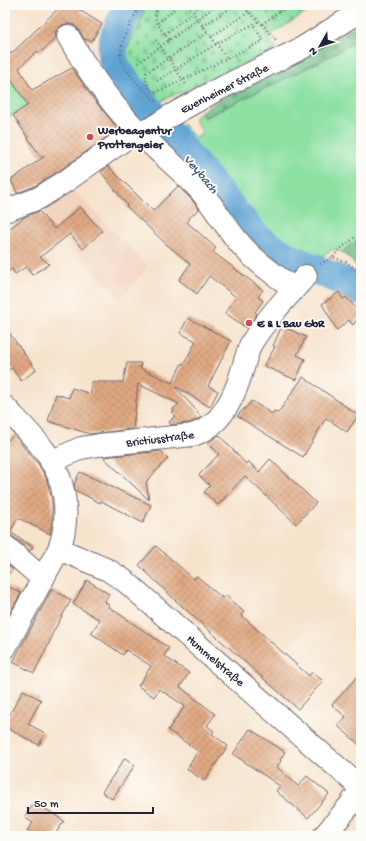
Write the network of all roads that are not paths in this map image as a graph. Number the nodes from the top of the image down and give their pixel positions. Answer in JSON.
{"nodes":[{"id":1,"x":361,"y":11,"type":"edge"},
{"id":2,"x":68,"y":36,"type":"dead end"},
{"id":3,"x":144,"y":130,"type":"junction"},
{"id":4,"x":5,"y":211,"type":"edge"},
{"id":5,"x":5,"y":407,"type":"edge"},
{"id":6,"x":51,"y":462,"type":"junction"},
{"id":7,"x":5,"y":546,"type":"edge"},
{"id":8,"x":59,"y":549,"type":"junction"},
{"id":9,"x":43,"y":579,"type":"junction"},
{"id":10,"x":5,"y":648,"type":"edge"},
{"id":11,"x":361,"y":789,"type":"edge"},
{"id":12,"x":324,"y":836,"type":"edge"}],
"edges":[{"from":1,"to":3,"type":"street","name":"Euenheimer Straße"},
{"from":2,"to":3,"type":"street"},
{"from":3,"to":4,"type":"street","name":"Euenheimer Straße"},
{"from":3,"to":6,"type":"street","name":"Brictiusstraße"},
{"from":5,"to":6,"type":"street"},
{"from":6,"to":8,"type":"street"},
{"from":7,"to":9,"type":"street"},
{"from":8,"to":9,"type":"street"},
{"from":8,"to":11,"type":"street","name":"Hummelstraße"},
{"from":9,"to":10,"type":"street"},
{"from":11,"to":12,"type":"street"}]}
